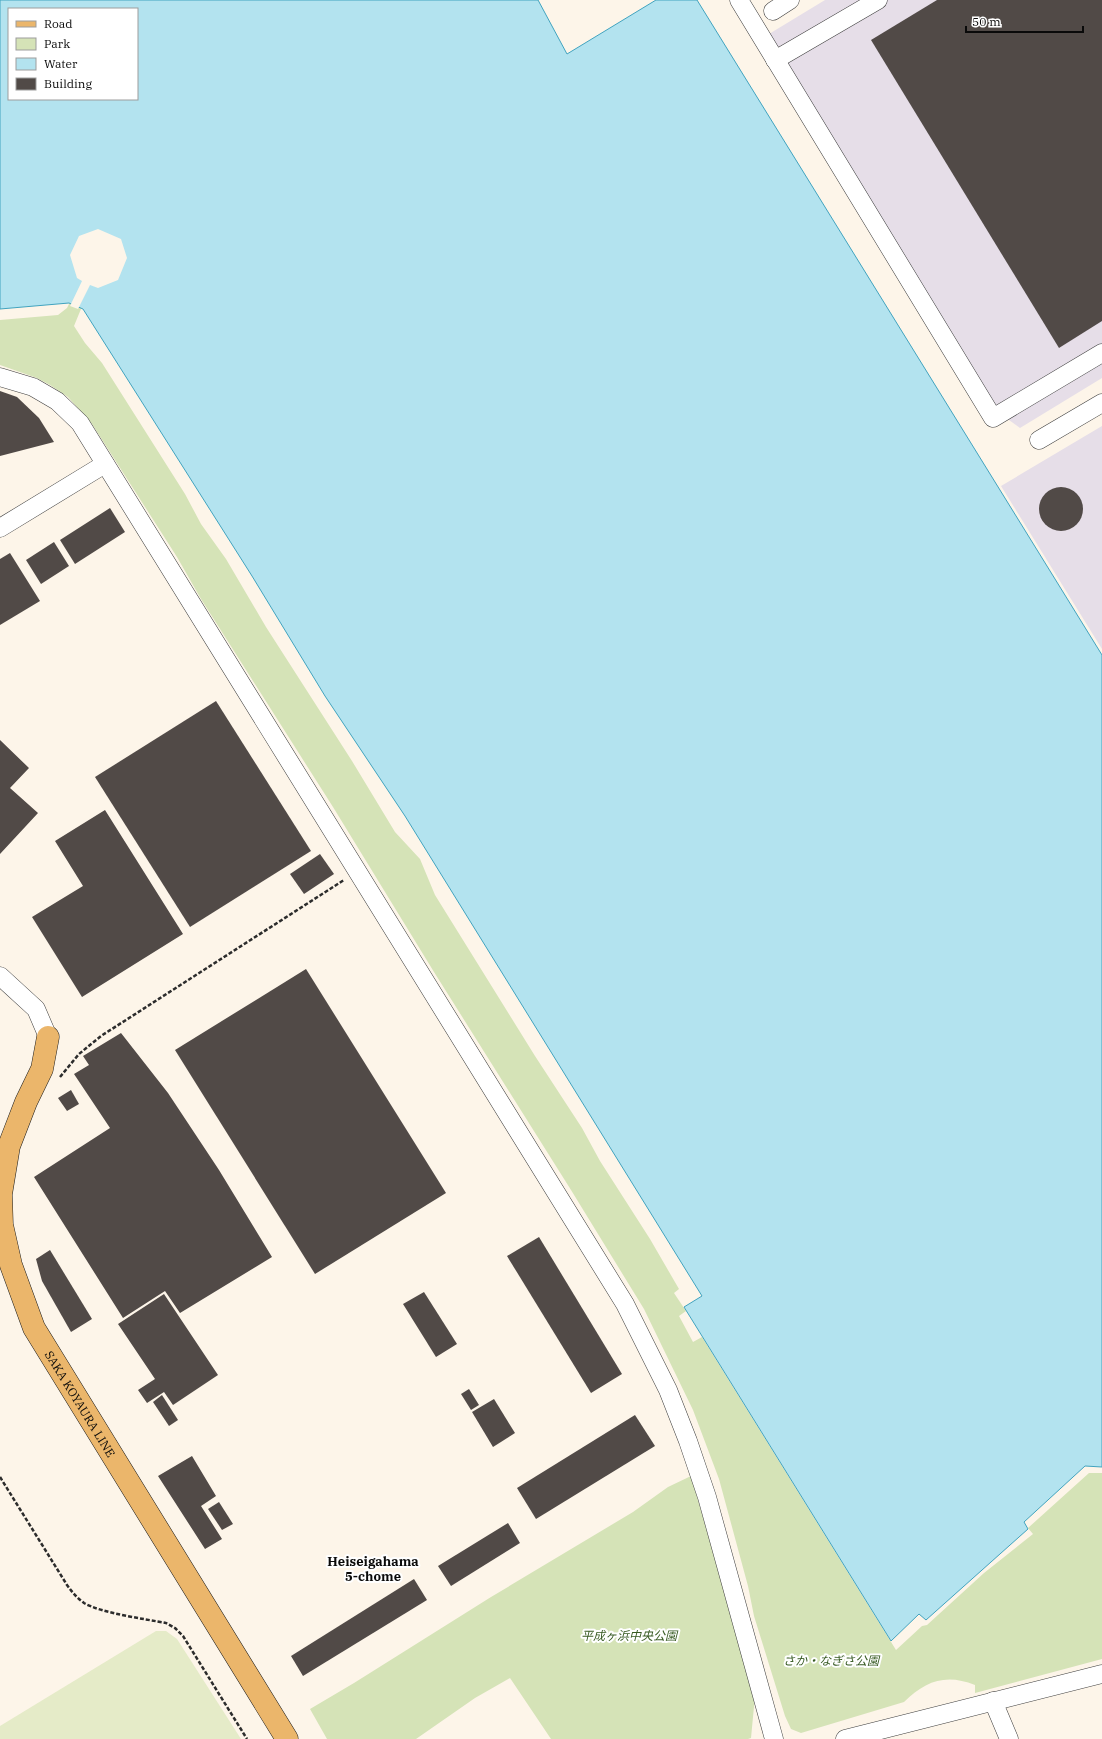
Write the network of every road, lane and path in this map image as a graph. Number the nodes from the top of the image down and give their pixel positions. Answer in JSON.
{"nodes":[{"id":1,"x":739,"y":0,"type":"edge"},
{"id":2,"x":790,"y":0,"type":"edge"},
{"id":3,"x":878,"y":0,"type":"edge"},
{"id":4,"x":773,"y":11,"type":"dead end"},
{"id":5,"x":775,"y":60,"type":"junction"},
{"id":6,"x":1102,"y":353,"type":"edge"},
{"id":7,"x":0,"y":377,"type":"edge"},
{"id":8,"x":1102,"y":403,"type":"edge"},
{"id":9,"x":1039,"y":440,"type":"dead end"},
{"id":10,"x":105,"y":464,"type":"junction"},
{"id":11,"x":0,"y":528,"type":"edge"},
{"id":12,"x":357,"y":871,"type":"junction"},
{"id":13,"x":0,"y":976,"type":"edge"},
{"id":14,"x":48,"y":1037,"type":"joint"},
{"id":15,"x":58,"y":1080,"type":"dead end"},
{"id":16,"x":0,"y":1477,"type":"edge"},
{"id":17,"x":1102,"y":1674,"type":"edge"},
{"id":18,"x":993,"y":1701,"type":"junction"},
{"id":19,"x":247,"y":1739,"type":"edge"},
{"id":20,"x":287,"y":1739,"type":"edge"},
{"id":21,"x":774,"y":1739,"type":"edge"},
{"id":22,"x":845,"y":1739,"type":"edge"},
{"id":23,"x":1010,"y":1739,"type":"edge"}],
"edges":[{"from":1,"to":5,"type":"street"},
{"from":2,"to":4,"type":"street"},
{"from":3,"to":5,"type":"street"},
{"from":5,"to":6,"type":"street"},
{"from":7,"to":10,"type":"street"},
{"from":8,"to":9,"type":"street"},
{"from":10,"to":11,"type":"street"},
{"from":10,"to":12,"type":"street"},
{"from":12,"to":15,"type":"path"},
{"from":12,"to":21,"type":"street"},
{"from":13,"to":14,"type":"street"},
{"from":14,"to":20,"type":"main road","name":"SAKA KOYAURA LINE"},
{"from":16,"to":19,"type":"path"},
{"from":17,"to":18,"type":"street"},
{"from":18,"to":22,"type":"street"},
{"from":18,"to":23,"type":"street"}]}
